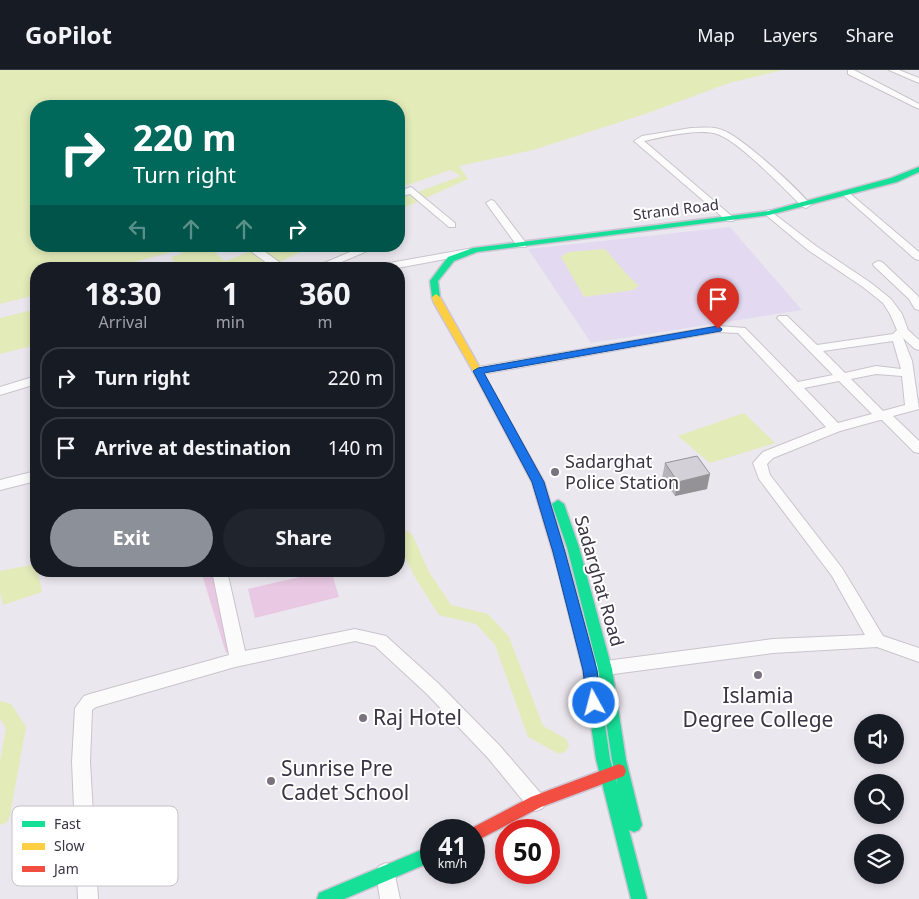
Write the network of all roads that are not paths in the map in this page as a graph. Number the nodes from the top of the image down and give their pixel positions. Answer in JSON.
{"nodes":[{"id":1,"x":893,"y":70,"type":"edge"},
{"id":2,"x":852,"y":72,"type":"dead end"},
{"id":3,"x":919,"y":81,"type":"edge"},
{"id":4,"x":882,"y":96,"type":"dead end"},
{"id":5,"x":919,"y":107,"type":"edge"},
{"id":6,"x":912,"y":114,"type":"dead end"},
{"id":7,"x":919,"y":169,"type":"edge"},
{"id":8,"x":405,"y":192,"type":"edge"},
{"id":9,"x":847,"y":194,"type":"junction"},
{"id":10,"x":491,"y":203,"type":"dead end"},
{"id":11,"x":806,"y":205,"type":"junction"},
{"id":12,"x":768,"y":213,"type":"junction"},
{"id":13,"x":730,"y":219,"type":"junction"},
{"id":14,"x":452,"y":224,"type":"dead end"},
{"id":15,"x":522,"y":245,"type":"junction"},
{"id":16,"x":476,"y":250,"type":"junction"},
{"id":17,"x":257,"y":252,"type":"edge"},
{"id":18,"x":359,"y":252,"type":"edge"},
{"id":19,"x":919,"y":257,"type":"edge"},
{"id":20,"x":272,"y":262,"type":"edge"},
{"id":21,"x":333,"y":262,"type":"edge"},
{"id":22,"x":405,"y":263,"type":"edge"},
{"id":23,"x":878,"y":264,"type":"dead end"},
{"id":24,"x":439,"y":274,"type":"joint"},
{"id":25,"x":919,"y":307,"type":"edge"},
{"id":26,"x":783,"y":318,"type":"dead end"},
{"id":27,"x":900,"y":334,"type":"junction"},
{"id":28,"x":919,"y":346,"type":"edge"},
{"id":29,"x":814,"y":349,"type":"junction"},
{"id":30,"x":482,"y":370,"type":"junction"},
{"id":31,"x":907,"y":373,"type":"junction"},
{"id":32,"x":841,"y":376,"type":"junction"},
{"id":33,"x":30,"y":382,"type":"edge"},
{"id":34,"x":796,"y":386,"type":"junction"},
{"id":35,"x":0,"y":391,"type":"edge"},
{"id":36,"x":916,"y":406,"type":"edge"},
{"id":37,"x":883,"y":415,"type":"junction"},
{"id":38,"x":835,"y":428,"type":"junction"},
{"id":39,"x":919,"y":449,"type":"edge"},
{"id":40,"x":30,"y":478,"type":"edge"},
{"id":41,"x":0,"y":485,"type":"edge"},
{"id":42,"x":220,"y":577,"type":"edge"},
{"id":43,"x":877,"y":641,"type":"junction"},
{"id":44,"x":919,"y":655,"type":"edge"},
{"id":45,"x":238,"y":659,"type":"junction"},
{"id":46,"x":598,"y":669,"type":"junction"},
{"id":47,"x":621,"y":770,"type":"junction"},
{"id":48,"x":607,"y":775,"type":"junction"},
{"id":49,"x":536,"y":802,"type":"junction"},
{"id":50,"x":83,"y":806,"type":"edge"},
{"id":51,"x":485,"y":828,"type":"edge"},
{"id":52,"x":637,"y":835,"type":"dead end"},
{"id":53,"x":420,"y":859,"type":"edge"},
{"id":54,"x":386,"y":873,"type":"junction"},
{"id":55,"x":87,"y":886,"type":"edge"},
{"id":56,"x":88,"y":899,"type":"edge"},
{"id":57,"x":325,"y":899,"type":"edge"},
{"id":58,"x":390,"y":899,"type":"edge"},
{"id":59,"x":639,"y":899,"type":"edge"}],
"edges":[{"from":1,"to":3,"type":"street"},
{"from":2,"to":5,"type":"street"},
{"from":4,"to":6,"type":"street"},
{"from":7,"to":9,"type":"main road","name":"Strand Road"},
{"from":8,"to":14,"type":"street"},
{"from":9,"to":11,"type":"main road","name":"Strand Road"},
{"from":9,"to":19,"type":"street"},
{"from":10,"to":15,"type":"street"},
{"from":11,"to":12,"type":"main road","name":"Strand Road"},
{"from":11,"to":13,"type":"street"},
{"from":12,"to":13,"type":"main road","name":"Strand Road"},
{"from":12,"to":27,"type":"street"},
{"from":13,"to":15,"type":"main road","name":"Strand Road"},
{"from":15,"to":16,"type":"main road","name":"Strand Road"},
{"from":16,"to":22,"type":"street"},
{"from":16,"to":24,"type":"main road","name":"Strand Road"},
{"from":17,"to":20,"type":"street"},
{"from":18,"to":21,"type":"street"},
{"from":23,"to":25,"type":"street"},
{"from":24,"to":30,"type":"main road","name":"Sadarghat Road"},
{"from":26,"to":29,"type":"street"},
{"from":27,"to":28,"type":"street"},
{"from":27,"to":29,"type":"street"},
{"from":27,"to":31,"type":"street"},
{"from":29,"to":32,"type":"street"},
{"from":30,"to":34,"type":"street"},
{"from":30,"to":46,"type":"main road","name":"Sadarghat Road"},
{"from":30,"to":46,"type":"main road","name":"Sadarghat Road"},
{"from":31,"to":32,"type":"street"},
{"from":31,"to":36,"type":"street"},
{"from":32,"to":34,"type":"street"},
{"from":32,"to":37,"type":"street"},
{"from":33,"to":35,"type":"street"},
{"from":34,"to":38,"type":"street"},
{"from":36,"to":37,"type":"street"},
{"from":37,"to":38,"type":"street"},
{"from":37,"to":39,"type":"street"},
{"from":38,"to":43,"type":"street"},
{"from":40,"to":41,"type":"street"},
{"from":42,"to":45,"type":"street"},
{"from":43,"to":44,"type":"street"},
{"from":43,"to":46,"type":"street"},
{"from":45,"to":49,"type":"street"},
{"from":45,"to":50,"type":"street"},
{"from":46,"to":47,"type":"main road","name":"Sadarghat Road"},
{"from":46,"to":48,"type":"main road","name":"Sadarghat Road"},
{"from":47,"to":48,"type":"main road"},
{"from":47,"to":52,"type":"main road","name":"Sadarghat Road"},
{"from":48,"to":49,"type":"main road"},
{"from":48,"to":59,"type":"main road","name":"Sadarghat Road"},
{"from":49,"to":51,"type":"main road"},
{"from":53,"to":54,"type":"main road"},
{"from":54,"to":57,"type":"main road"},
{"from":54,"to":58,"type":"street"},
{"from":55,"to":56,"type":"street"}]}
